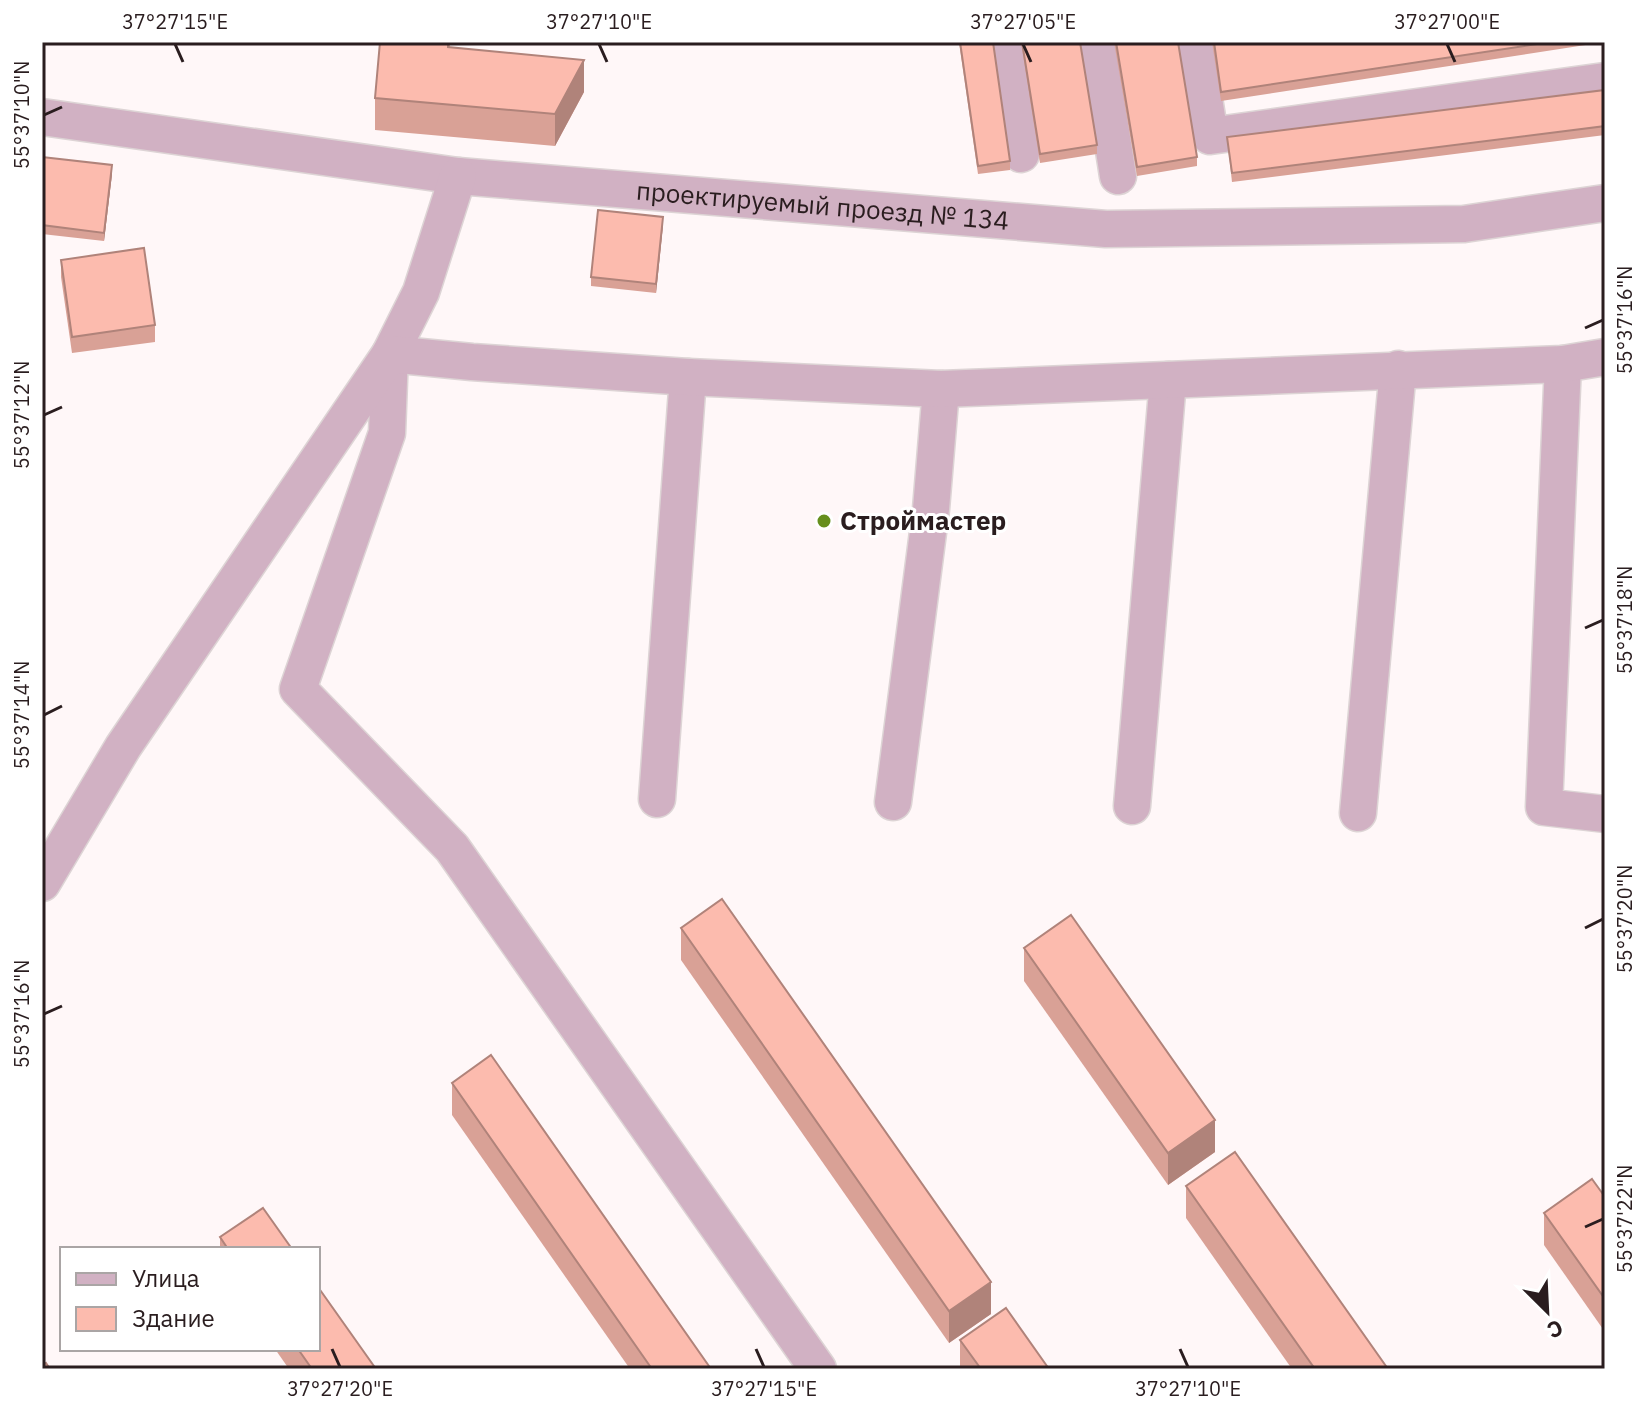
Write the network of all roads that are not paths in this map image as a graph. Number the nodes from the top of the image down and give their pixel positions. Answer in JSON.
{"nodes":[{"id":1,"x":1006,"y":42,"type":"edge"},
{"id":2,"x":1097,"y":42,"type":"edge"},
{"id":3,"x":1195,"y":42,"type":"edge"},
{"id":4,"x":1605,"y":81,"type":"edge"},
{"id":5,"x":44,"y":118,"type":"edge"},
{"id":6,"x":1021,"y":154,"type":"dead end"},
{"id":7,"x":458,"y":176,"type":"junction"},
{"id":8,"x":1118,"y":176,"type":"dead end"},
{"id":9,"x":1605,"y":203,"type":"edge"},
{"id":10,"x":390,"y":354,"type":"junction"},
{"id":11,"x":1605,"y":357,"type":"edge"},
{"id":12,"x":1563,"y":364,"type":"junction"},
{"id":13,"x":1398,"y":369,"type":"junction"},
{"id":14,"x":688,"y":377,"type":"junction"},
{"id":15,"x":1168,"y":380,"type":"junction"},
{"id":16,"x":941,"y":389,"type":"junction"},
{"id":17,"x":657,"y":799,"type":"dead end"},
{"id":18,"x":893,"y":802,"type":"dead end"},
{"id":19,"x":1132,"y":806,"type":"dead end"},
{"id":20,"x":1358,"y":813,"type":"dead end"},
{"id":21,"x":1605,"y":814,"type":"edge"},
{"id":22,"x":42,"y":883,"type":"edge"},
{"id":23,"x":818,"y":1369,"type":"edge"}],
"edges":[{"from":1,"to":6,"type":"street"},
{"from":2,"to":8,"type":"street"},
{"from":3,"to":4,"type":"street"},
{"from":5,"to":7,"type":"street","name":"проектируемый проезд № 134"},
{"from":7,"to":9,"type":"street","name":"проектируемый проезд № 134"},
{"from":7,"to":10,"type":"street"},
{"from":10,"to":14,"type":"street"},
{"from":10,"to":22,"type":"street"},
{"from":10,"to":23,"type":"street"},
{"from":11,"to":12,"type":"street"},
{"from":12,"to":13,"type":"street"},
{"from":12,"to":21,"type":"street"},
{"from":13,"to":15,"type":"street"},
{"from":13,"to":20,"type":"street"},
{"from":14,"to":16,"type":"street"},
{"from":14,"to":17,"type":"street"},
{"from":15,"to":16,"type":"street"},
{"from":15,"to":19,"type":"street"},
{"from":16,"to":18,"type":"street"}]}
